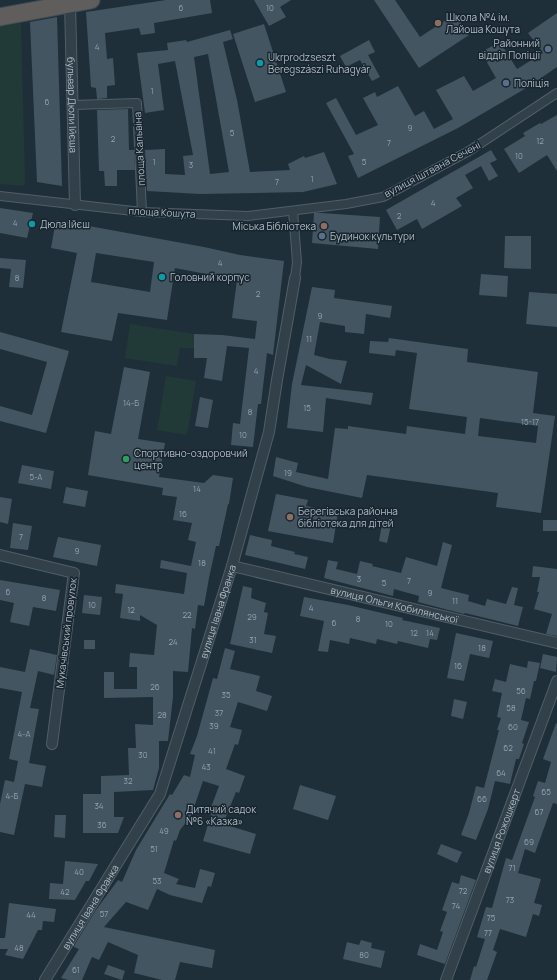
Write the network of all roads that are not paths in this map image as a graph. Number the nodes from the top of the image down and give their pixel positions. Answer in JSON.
{"nodes":[{"id":1,"x":91,"y":0,"type":"edge"},
{"id":2,"x":70,"y":4,"type":"junction"},
{"id":3,"x":0,"y":17,"type":"edge"},
{"id":4,"x":557,"y":93,"type":"edge"},
{"id":5,"x":72,"y":105,"type":"junction"},
{"id":6,"x":0,"y":196,"type":"edge"},
{"id":7,"x":75,"y":205,"type":"junction"},
{"id":8,"x":293,"y":211,"type":"junction"},
{"id":9,"x":142,"y":212,"type":"junction"},
{"id":10,"x":295,"y":278,"type":"joint"},
{"id":11,"x":0,"y":555,"type":"edge"},
{"id":12,"x":232,"y":566,"type":"junction"},
{"id":13,"x":557,"y":643,"type":"edge"},
{"id":14,"x":557,"y":681,"type":"edge"},
{"id":15,"x":52,"y":744,"type":"dead end"},
{"id":16,"x":45,"y":980,"type":"edge"},
{"id":17,"x":446,"y":980,"type":"edge"}],
"edges":[{"from":1,"to":2,"type":"highway"},
{"from":2,"to":3,"type":"highway"},
{"from":2,"to":5,"type":"street","name":"бульвар Дюли Ійєша"},
{"from":4,"to":8,"type":"street","name":"вулиця Іштвана Сечені"},
{"from":5,"to":7,"type":"street","name":"бульвар Дюли Ійєша"},
{"from":5,"to":9,"type":"street","name":"площа Кальвіна"},
{"from":6,"to":7,"type":"street","name":"площа Кошута"},
{"from":7,"to":9,"type":"street","name":"площа Кошута"},
{"from":8,"to":9,"type":"street","name":"площа Кошута"},
{"from":8,"to":10,"type":"street","name":"вулиця Івана Франка"},
{"from":10,"to":12,"type":"street","name":"вулиця Івана Франка"},
{"from":11,"to":15,"type":"street","name":"Мукачівський провулок"},
{"from":12,"to":13,"type":"street","name":"вулиця Ольги Кобилянської"},
{"from":12,"to":16,"type":"street","name":"вулиця Івана Франка"},
{"from":14,"to":17,"type":"street","name":"вулиця Рожошкерт"}]}
